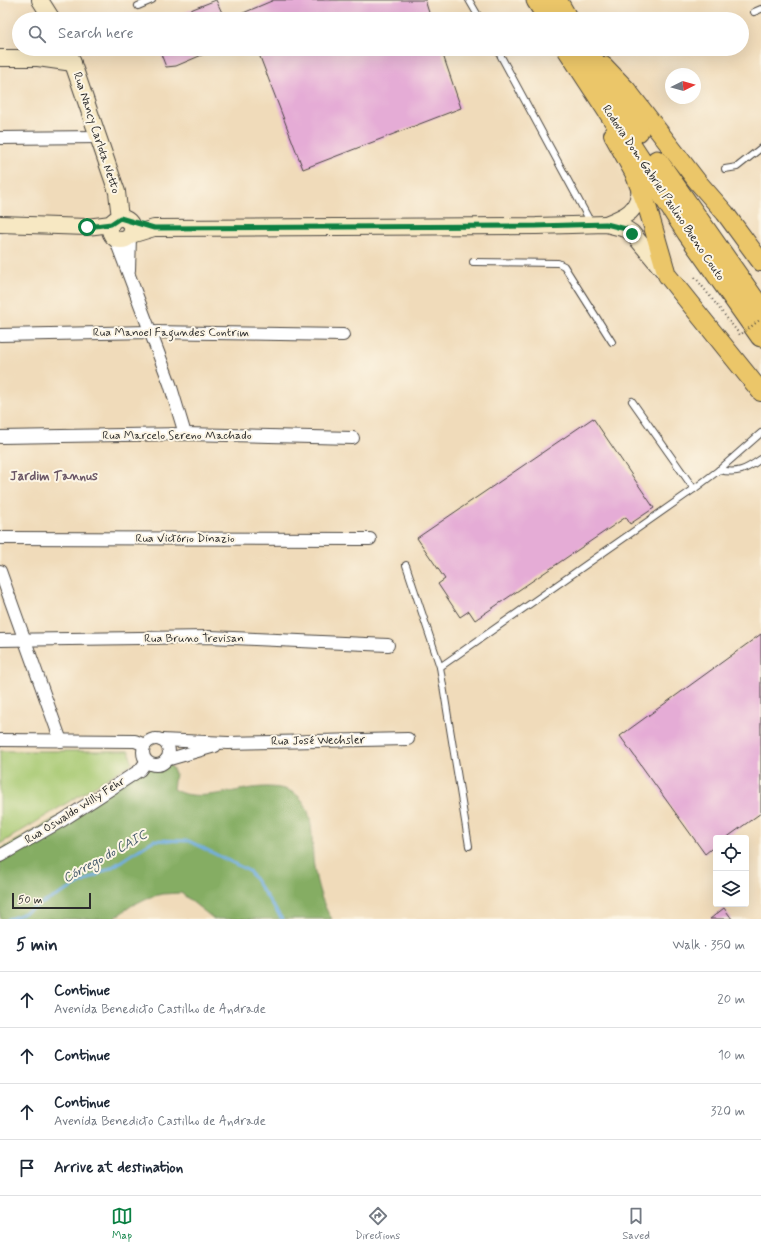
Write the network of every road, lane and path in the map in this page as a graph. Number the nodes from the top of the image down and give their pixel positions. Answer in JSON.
{"nodes":[{"id":1,"x":40,"y":0,"type":"edge"},
{"id":2,"x":152,"y":0,"type":"edge"},
{"id":3,"x":469,"y":0,"type":"edge"},
{"id":4,"x":537,"y":0,"type":"edge"},
{"id":5,"x":556,"y":0,"type":"edge"},
{"id":6,"x":138,"y":6,"type":"dead end"},
{"id":7,"x":761,"y":9,"type":"edge"},
{"id":8,"x":48,"y":12,"type":"edge"},
{"id":9,"x":476,"y":12,"type":"edge"},
{"id":10,"x":545,"y":12,"type":"edge"},
{"id":11,"x":563,"y":12,"type":"edge"},
{"id":12,"x":754,"y":12,"type":"dead end"},
{"id":13,"x":22,"y":56,"type":"edge"},
{"id":14,"x":70,"y":56,"type":"edge"},
{"id":15,"x":501,"y":56,"type":"edge"},
{"id":16,"x":580,"y":56,"type":"edge"},
{"id":17,"x":582,"y":56,"type":"edge"},
{"id":18,"x":583,"y":56,"type":"edge"},
{"id":19,"x":585,"y":56,"type":"edge"},
{"id":20,"x":0,"y":58,"type":"edge"},
{"id":21,"x":98,"y":137,"type":"junction"},
{"id":22,"x":0,"y":138,"type":"edge"},
{"id":23,"x":761,"y":148,"type":"edge"},
{"id":24,"x":726,"y":169,"type":"dead end"},
{"id":25,"x":640,"y":188,"type":"junction"},
{"id":26,"x":0,"y":224,"type":"edge"},
{"id":27,"x":599,"y":224,"type":"junction"},
{"id":28,"x":121,"y":230,"type":"junction"},
{"id":29,"x":473,"y":262,"type":"dead end"},
{"id":30,"x":761,"y":262,"type":"edge"},
{"id":31,"x":667,"y":275,"type":"junction"},
{"id":32,"x":695,"y":277,"type":"dead end"},
{"id":33,"x":761,"y":310,"type":"edge"},
{"id":34,"x":761,"y":319,"type":"edge"},
{"id":35,"x":151,"y":332,"type":"junction"},
{"id":36,"x":0,"y":335,"type":"edge"},
{"id":37,"x":343,"y":335,"type":"dead end"},
{"id":38,"x":761,"y":336,"type":"edge"},
{"id":39,"x":612,"y":342,"type":"dead end"},
{"id":40,"x":761,"y":392,"type":"edge"},
{"id":41,"x":632,"y":401,"type":"dead end"},
{"id":42,"x":761,"y":433,"type":"edge"},
{"id":43,"x":185,"y":434,"type":"junction"},
{"id":44,"x":0,"y":437,"type":"edge"},
{"id":45,"x":353,"y":438,"type":"dead end"},
{"id":46,"x":761,"y":459,"type":"edge"},
{"id":47,"x":719,"y":470,"type":"junction"},
{"id":48,"x":694,"y":489,"type":"junction"},
{"id":49,"x":0,"y":538,"type":"edge"},
{"id":50,"x":370,"y":539,"type":"dead end"},
{"id":51,"x":406,"y":565,"type":"dead end"},
{"id":52,"x":0,"y":571,"type":"edge"},
{"id":53,"x":0,"y":640,"type":"edge"},
{"id":54,"x":26,"y":640,"type":"junction"},
{"id":55,"x":388,"y":645,"type":"dead end"},
{"id":56,"x":440,"y":667,"type":"junction"},
{"id":57,"x":408,"y":739,"type":"dead end"},
{"id":58,"x":0,"y":740,"type":"edge"},
{"id":59,"x":161,"y":740,"type":"junction"},
{"id":60,"x":61,"y":741,"type":"junction"},
{"id":61,"x":228,"y":743,"type":"junction"},
{"id":62,"x":145,"y":745,"type":"junction"},
{"id":63,"x":166,"y":760,"type":"junction"},
{"id":64,"x":146,"y":762,"type":"junction"},
{"id":65,"x":469,"y":846,"type":"dead end"},
{"id":66,"x":0,"y":856,"type":"edge"}],
"edges":[{"from":1,"to":8,"type":"main road"},
{"from":2,"to":6,"type":"lane"},
{"from":3,"to":9,"type":"lane"},
{"from":4,"to":10,"type":"highway"},
{"from":5,"to":11,"type":"highway"},
{"from":7,"to":12,"type":"lane"},
{"from":13,"to":20,"type":"main road"},
{"from":14,"to":21,"type":"main road","name":"Rua Nancy Carlota Netto"},
{"from":15,"to":27,"type":"lane"},
{"from":16,"to":25,"type":"main road"},
{"from":17,"to":38,"type":"highway","name":"Rodovia Dom Gabriel Paulino Bueno Couto"},
{"from":18,"to":33,"type":"highway","name":"Rodovia Dom Gabriel Paulino Bueno Couto"},
{"from":19,"to":30,"type":"main road"},
{"from":21,"to":22,"type":"street"},
{"from":21,"to":28,"type":"main road","name":"Rua Nancy Carlota Netto"},
{"from":23,"to":24,"type":"lane"},
{"from":25,"to":27,"type":"main road"},
{"from":25,"to":31,"type":"main road"},
{"from":26,"to":28,"type":"main road"},
{"from":27,"to":28,"type":"main road"},
{"from":27,"to":31,"type":"main road"},
{"from":28,"to":35,"type":"street"},
{"from":29,"to":39,"type":"lane"},
{"from":31,"to":40,"type":"main road"},
{"from":32,"to":34,"type":"path","bridge":true},
{"from":35,"to":36,"type":"street","name":"Rua Manoel Fagundes Contrim"},
{"from":35,"to":37,"type":"street","name":"Rua Manoel Fagundes Contrim"},
{"from":35,"to":43,"type":"street"},
{"from":41,"to":48,"type":"lane"},
{"from":42,"to":47,"type":"lane"},
{"from":43,"to":44,"type":"street","name":"Rua Marcelo Sereno Machado"},
{"from":43,"to":45,"type":"street","name":"Rua Marcelo Sereno Machado"},
{"from":46,"to":47,"type":"lane"},
{"from":47,"to":48,"type":"lane"},
{"from":48,"to":56,"type":"lane"},
{"from":49,"to":50,"type":"street","name":"Rua Victório Dinazio"},
{"from":51,"to":56,"type":"lane"},
{"from":52,"to":54,"type":"street"},
{"from":53,"to":54,"type":"street","name":"Rua Bruno Trevisan"},
{"from":54,"to":55,"type":"street","name":"Rua Bruno Trevisan"},
{"from":54,"to":60,"type":"street"},
{"from":56,"to":65,"type":"lane"},
{"from":57,"to":61,"type":"street","name":"Rua José Wechsler"},
{"from":58,"to":60,"type":"street"},
{"from":59,"to":61,"type":"street","name":"Rua José Wechsler"},
{"from":59,"to":62,"type":"street"},
{"from":59,"to":63,"type":"street"},
{"from":60,"to":62,"type":"street"},
{"from":61,"to":63,"type":"street","name":"Rua José Wechsler"},
{"from":62,"to":64,"type":"street"},
{"from":63,"to":64,"type":"street"},
{"from":64,"to":66,"type":"street","name":"Rua Oswaldo Willy Fehr"}]}
